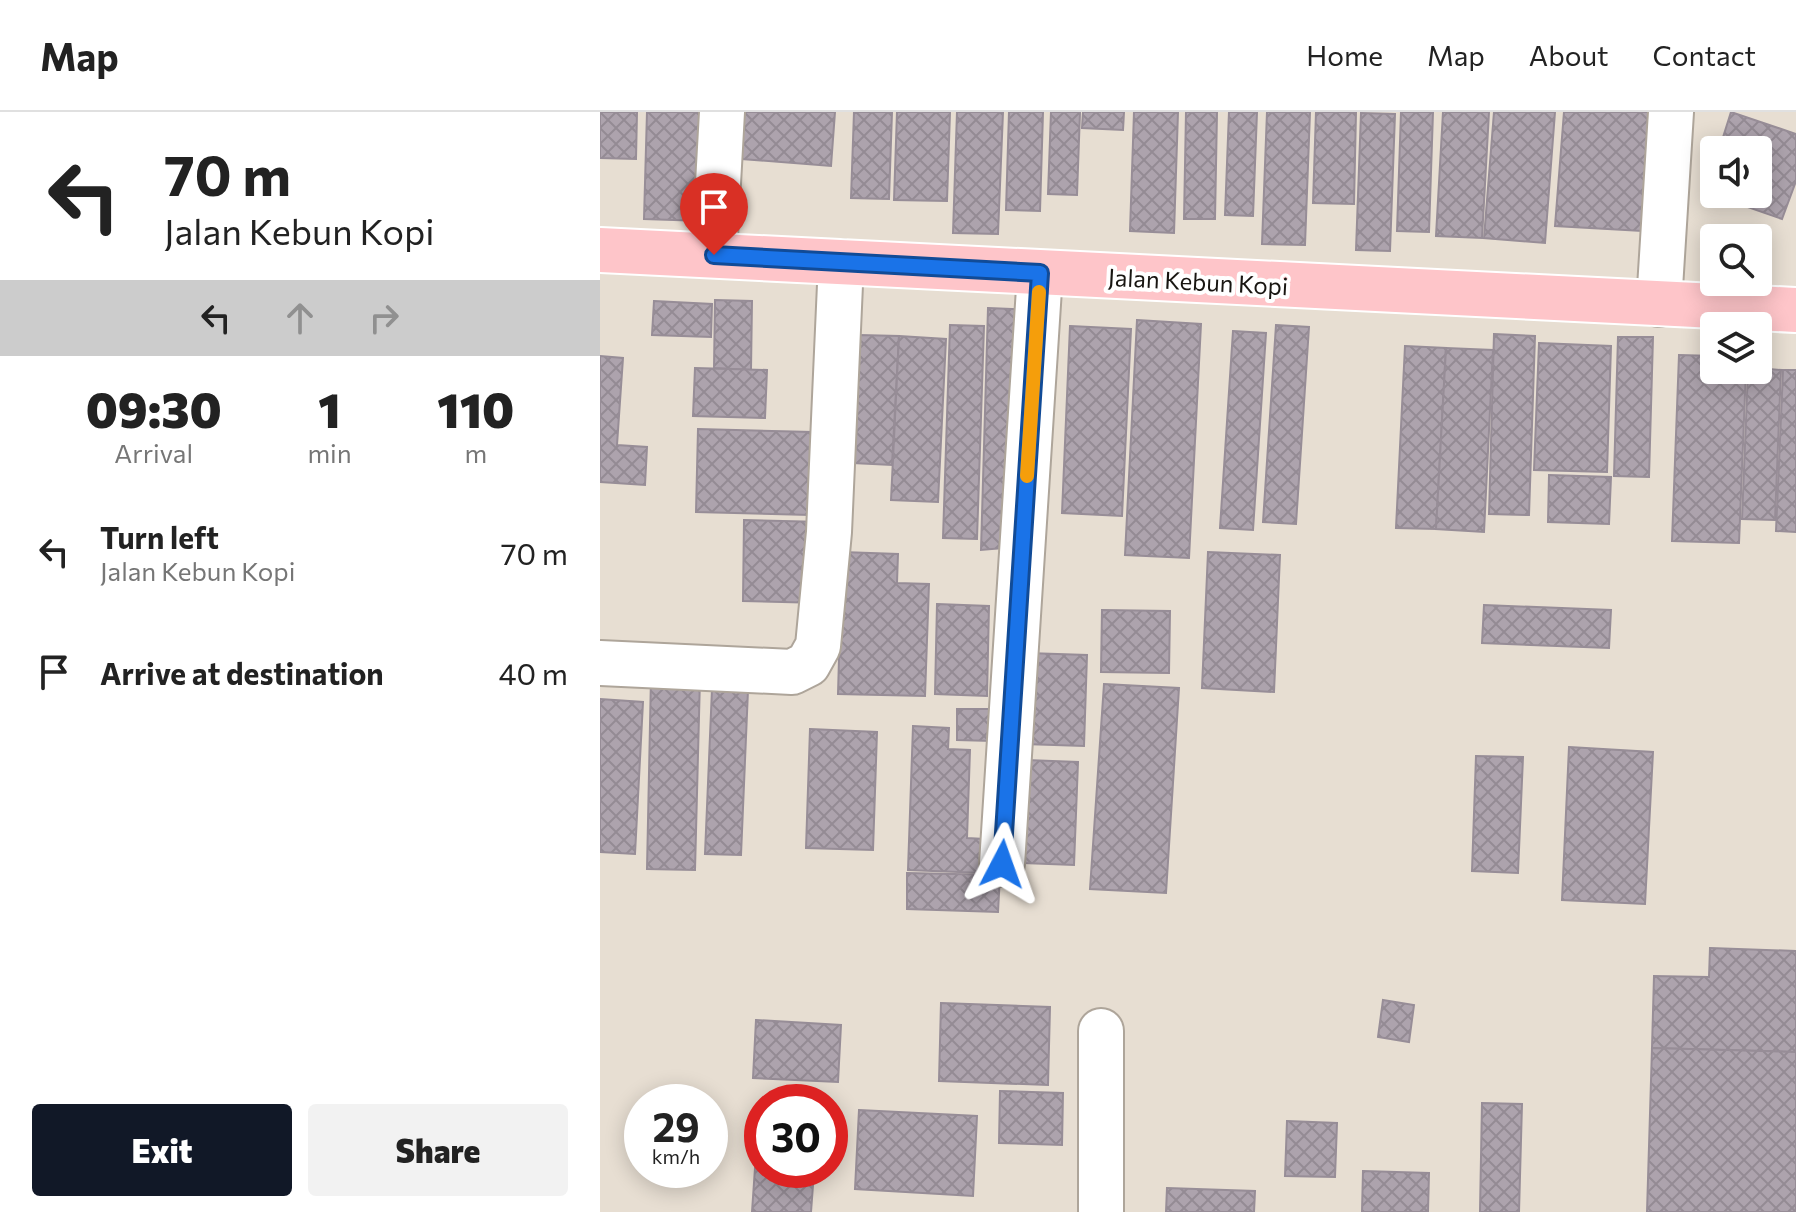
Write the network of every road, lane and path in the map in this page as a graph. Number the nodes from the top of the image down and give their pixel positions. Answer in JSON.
{"nodes":[{"id":1,"x":722,"y":112,"type":"edge"},
{"id":2,"x":1671,"y":112,"type":"edge"},
{"id":3,"x":600,"y":250,"type":"edge"},
{"id":4,"x":714,"y":255,"type":"junction"},
{"id":5,"x":841,"y":262,"type":"junction"},
{"id":6,"x":1040,"y":273,"type":"junction"},
{"id":7,"x":1659,"y":304,"type":"junction"},
{"id":8,"x":1796,"y":310,"type":"edge"},
{"id":9,"x":600,"y":663,"type":"edge"},
{"id":10,"x":1002,"y":864,"type":"dead end"},
{"id":11,"x":1101,"y":1031,"type":"dead end"},
{"id":12,"x":1101,"y":1212,"type":"edge"}],
"edges":[{"from":1,"to":4,"type":"street"},
{"from":2,"to":7,"type":"street"},
{"from":3,"to":4,"type":"main road","name":"Jalan Kebun Kopi"},
{"from":4,"to":5,"type":"main road","name":"Jalan Kebun Kopi"},
{"from":5,"to":6,"type":"main road","name":"Jalan Kebun Kopi"},
{"from":5,"to":9,"type":"street"},
{"from":6,"to":7,"type":"main road","name":"Jalan Kebun Kopi"},
{"from":6,"to":10,"type":"street"},
{"from":7,"to":8,"type":"main road","name":"Jalan Kebun Kopi"},
{"from":11,"to":12,"type":"street"}]}
